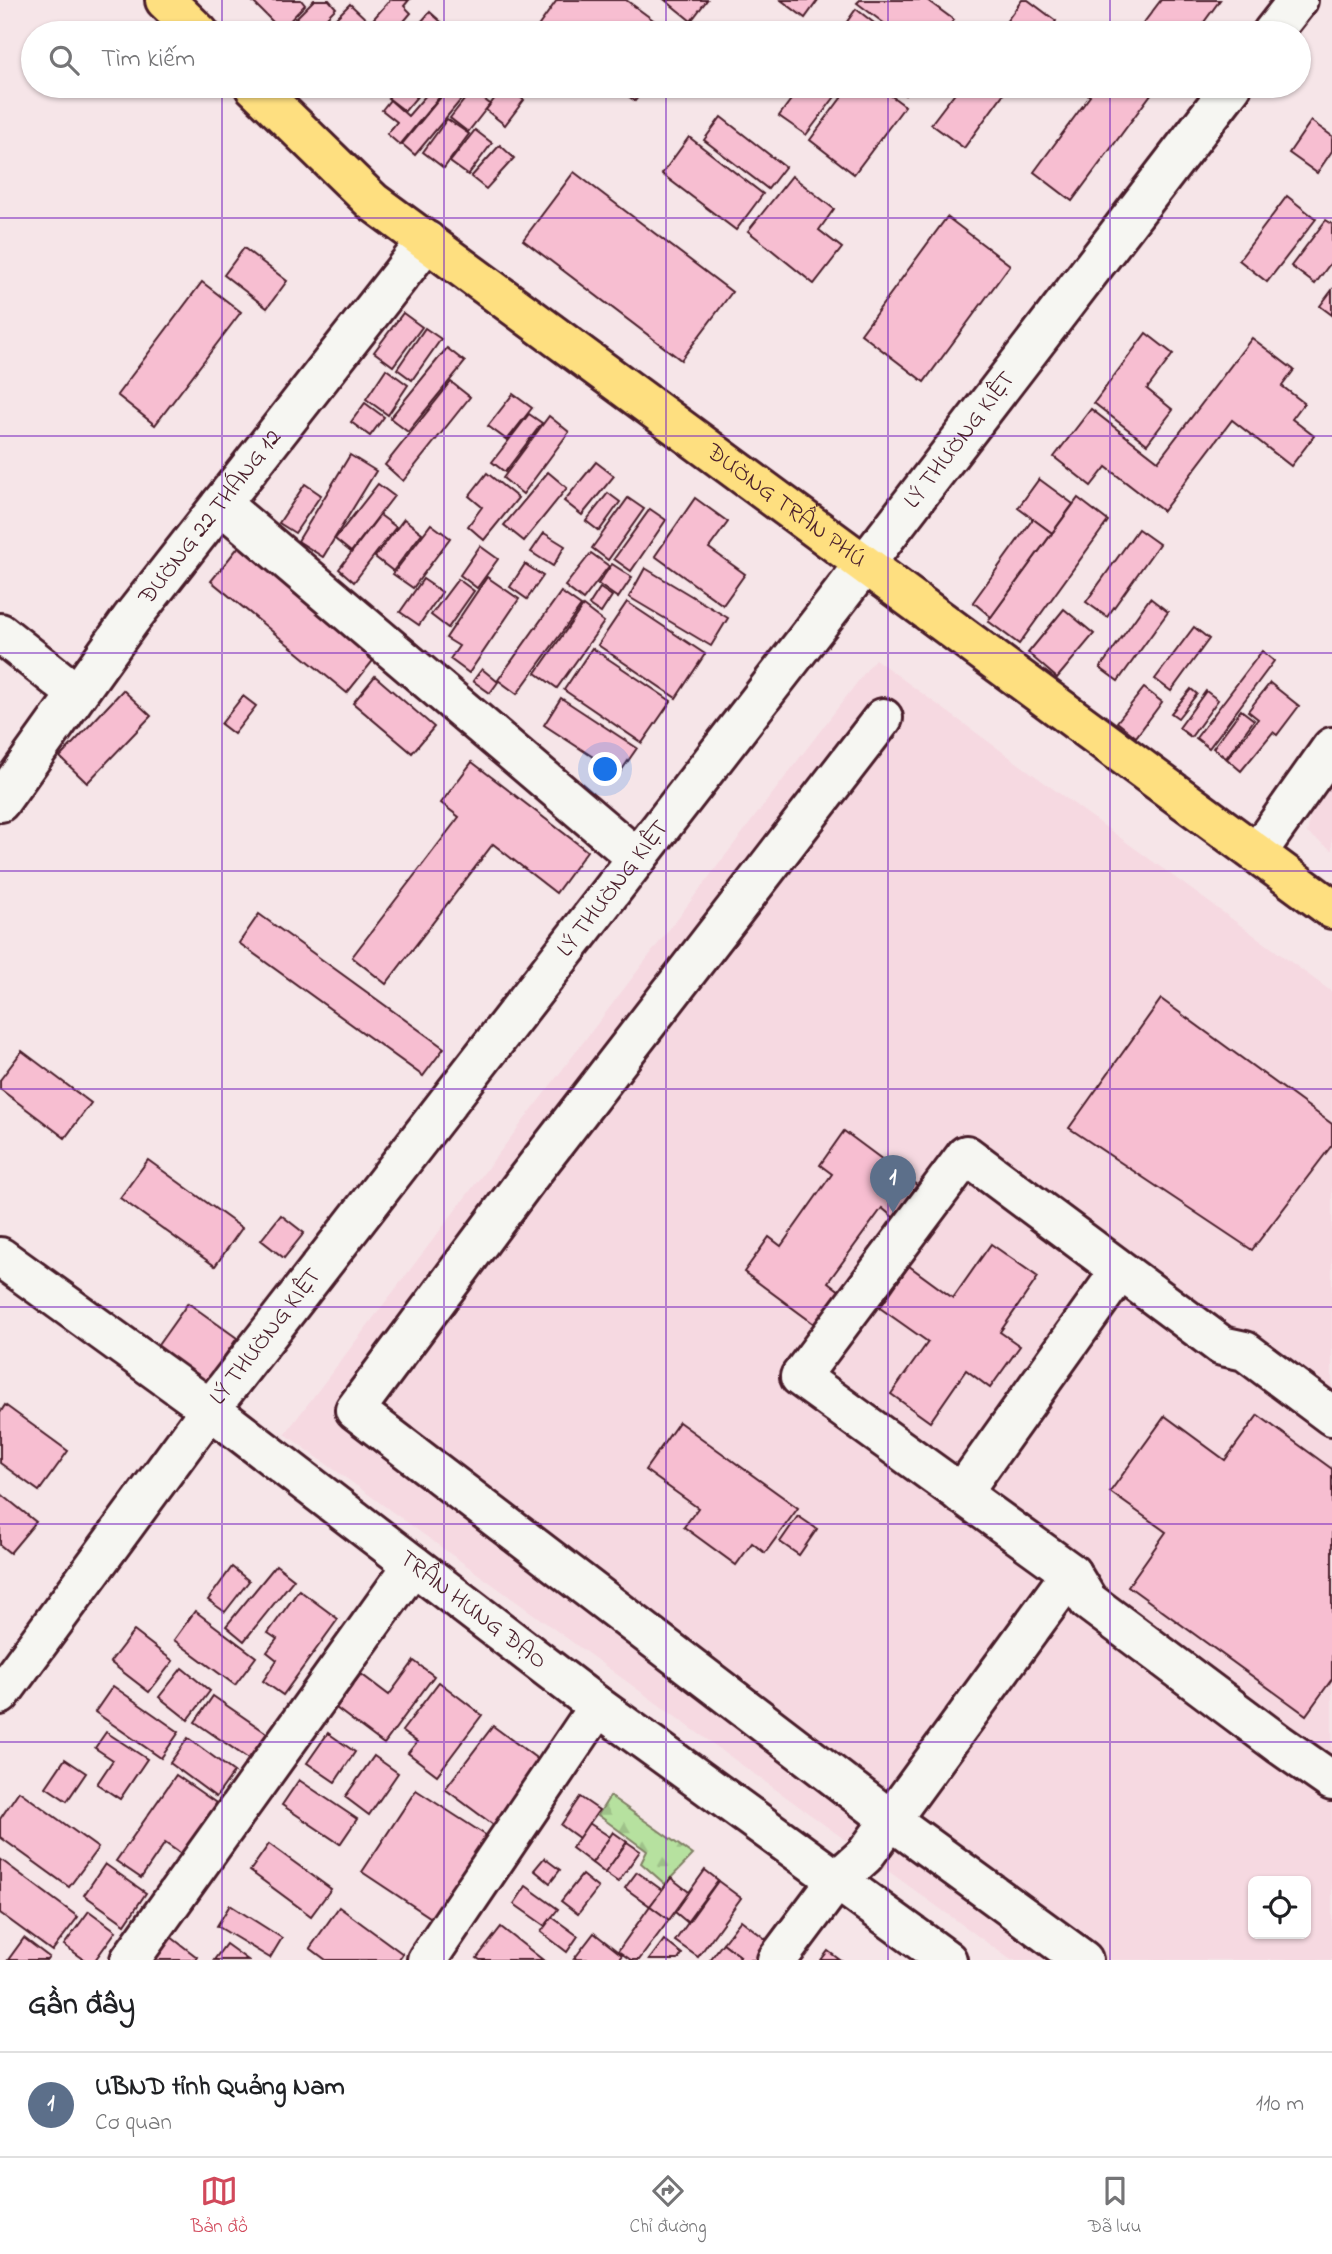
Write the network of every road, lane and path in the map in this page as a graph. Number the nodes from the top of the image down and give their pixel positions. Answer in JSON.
{"nodes":[{"id":1,"x":165,"y":0,"type":"edge"},
{"id":2,"x":1298,"y":0,"type":"edge"},
{"id":3,"x":187,"y":21,"type":"edge"},
{"id":4,"x":1281,"y":21,"type":"edge"},
{"id":5,"x":266,"y":98,"type":"edge"},
{"id":6,"x":1223,"y":98,"type":"edge"},
{"id":7,"x":427,"y":241,"type":"junction"},
{"id":8,"x":221,"y":503,"type":"junction"},
{"id":9,"x":865,"y":564,"type":"junction"},
{"id":10,"x":0,"y":633,"type":"edge"},
{"id":11,"x":77,"y":694,"type":"junction"},
{"id":12,"x":883,"y":718,"type":"dead end"},
{"id":13,"x":1332,"y":747,"type":"edge"},
{"id":14,"x":0,"y":802,"type":"edge"},
{"id":15,"x":1257,"y":853,"type":"junction"},
{"id":16,"x":637,"y":858,"type":"junction"},
{"id":17,"x":1332,"y":909,"type":"edge"},
{"id":18,"x":0,"y":1257,"type":"edge"},
{"id":19,"x":1120,"y":1271,"type":"junction"},
{"id":20,"x":210,"y":1409,"type":"junction"},
{"id":21,"x":1332,"y":1416,"type":"edge"},
{"id":22,"x":961,"y":1493,"type":"junction"},
{"id":23,"x":413,"y":1565,"type":"junction"},
{"id":24,"x":1071,"y":1573,"type":"junction"},
{"id":25,"x":0,"y":1695,"type":"edge"},
{"id":26,"x":596,"y":1705,"type":"junction"},
{"id":27,"x":1332,"y":1781,"type":"edge"},
{"id":28,"x":891,"y":1819,"type":"junction"},
{"id":29,"x":836,"y":1881,"type":"junction"},
{"id":30,"x":130,"y":1960,"type":"edge"},
{"id":31,"x":427,"y":1960,"type":"edge"},
{"id":32,"x":777,"y":1960,"type":"edge"},
{"id":33,"x":947,"y":1960,"type":"edge"},
{"id":34,"x":1083,"y":1960,"type":"edge"}],
"edges":[{"from":1,"to":3,"type":"main road"},
{"from":2,"to":4,"type":"street"},
{"from":5,"to":7,"type":"main road","name":"ĐƯỜNG TRẦN PHÚ"},
{"from":6,"to":9,"type":"street","name":"LÝ THƯỜNG KIỆT"},
{"from":7,"to":8,"type":"street","name":"ĐƯỜNG 22 THÁNG 12"},
{"from":7,"to":9,"type":"main road","name":"ĐƯỜNG TRẦN PHÚ"},
{"from":8,"to":11,"type":"street","name":"ĐƯỜNG 22 THÁNG 12"},
{"from":8,"to":16,"type":"street"},
{"from":9,"to":15,"type":"main road","name":"ĐƯỜNG TRẦN PHÚ"},
{"from":9,"to":16,"type":"street","name":"LÝ THƯỜNG KIỆT"},
{"from":10,"to":11,"type":"street"},
{"from":11,"to":14,"type":"street","name":"ĐƯỜNG 22 THÁNG 12"},
{"from":12,"to":28,"type":"street"},
{"from":13,"to":15,"type":"street"},
{"from":15,"to":17,"type":"main road","name":"ĐƯỜNG TRẦN PHÚ"},
{"from":16,"to":20,"type":"street","name":"LÝ THƯỜNG KIỆT"},
{"from":18,"to":20,"type":"street","name":"TRẦN HƯNG ĐẠO"},
{"from":19,"to":21,"type":"street"},
{"from":19,"to":22,"type":"street"},
{"from":19,"to":22,"type":"street"},
{"from":20,"to":23,"type":"street","name":"TRẦN HƯNG ĐẠO"},
{"from":20,"to":25,"type":"street","name":"LÝ THƯỜNG KIỆT"},
{"from":22,"to":24,"type":"street"},
{"from":23,"to":26,"type":"street","name":"TRẦN HƯNG ĐẠO"},
{"from":23,"to":30,"type":"street"},
{"from":24,"to":27,"type":"street"},
{"from":24,"to":28,"type":"street"},
{"from":26,"to":29,"type":"street","name":"TRẦN HƯNG ĐẠO"},
{"from":26,"to":31,"type":"street"},
{"from":28,"to":29,"type":"street"},
{"from":28,"to":34,"type":"street"},
{"from":29,"to":32,"type":"street"},
{"from":29,"to":33,"type":"street","name":"TRẦN HƯNG ĐẠO"}]}
